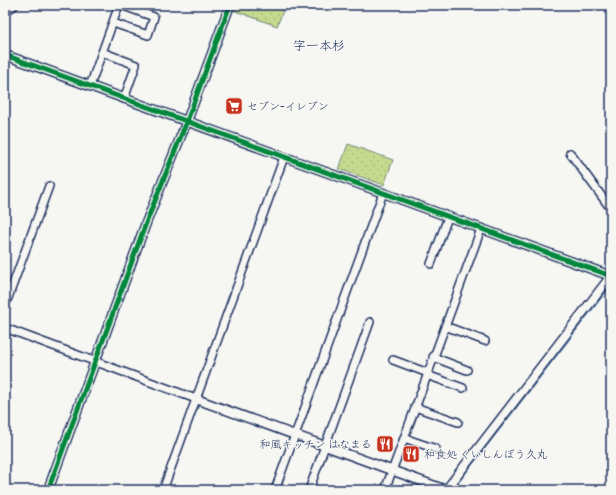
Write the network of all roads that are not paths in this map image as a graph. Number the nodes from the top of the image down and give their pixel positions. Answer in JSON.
{"nodes":[{"id":1,"x":15,"y":5,"type":"edge"},
{"id":2,"x":120,"y":5,"type":"edge"},
{"id":3,"x":230,"y":5,"type":"edge"},
{"id":4,"x":5,"y":12,"type":"edge"},
{"id":5,"x":113,"y":23,"type":"junction"},
{"id":6,"x":102,"y":52,"type":"junction"},
{"id":7,"x":5,"y":56,"type":"edge"},
{"id":8,"x":90,"y":86,"type":"junction"},
{"id":9,"x":124,"y":98,"type":"junction"},
{"id":10,"x":187,"y":121,"type":"junction"},
{"id":11,"x":570,"y":152,"type":"dead end"},
{"id":12,"x":284,"y":157,"type":"junction"},
{"id":13,"x":49,"y":186,"type":"dead end"},
{"id":14,"x":383,"y":193,"type":"junction"},
{"id":15,"x":611,"y":209,"type":"edge"},
{"id":16,"x":448,"y":217,"type":"junction"},
{"id":17,"x":481,"y":229,"type":"junction"},
{"id":18,"x":431,"y":264,"type":"dead end"},
{"id":19,"x":611,"y":276,"type":"edge"},
{"id":20,"x":5,"y":306,"type":"edge"},
{"id":21,"x":370,"y":322,"type":"dead end"},
{"id":22,"x":445,"y":326,"type":"junction"},
{"id":23,"x":5,"y":328,"type":"edge"},
{"id":24,"x":485,"y":341,"type":"dead end"},
{"id":25,"x":433,"y":358,"type":"junction"},
{"id":26,"x":393,"y":360,"type":"dead end"},
{"id":27,"x":95,"y":362,"type":"junction"},
{"id":28,"x":466,"y":370,"type":"dead end"},
{"id":29,"x":427,"y":374,"type":"junction"},
{"id":30,"x":463,"y":388,"type":"dead end"},
{"id":31,"x":196,"y":399,"type":"junction"},
{"id":32,"x":415,"y":407,"type":"junction"},
{"id":33,"x":458,"y":422,"type":"dead end"},
{"id":34,"x":295,"y":435,"type":"junction"},
{"id":35,"x":404,"y":438,"type":"junction"},
{"id":36,"x":325,"y":446,"type":"junction"},
{"id":37,"x":436,"y":449,"type":"dead end"},
{"id":38,"x":392,"y":470,"type":"junction"},
{"id":39,"x":48,"y":490,"type":"edge"},
{"id":40,"x":163,"y":490,"type":"edge"},
{"id":41,"x":275,"y":490,"type":"edge"},
{"id":42,"x":309,"y":490,"type":"edge"},
{"id":43,"x":385,"y":490,"type":"edge"},
{"id":44,"x":446,"y":490,"type":"edge"}],
"edges":[{"from":1,"to":4,"type":"street"},
{"from":2,"to":5,"type":"street"},
{"from":2,"to":5,"type":"street"},
{"from":3,"to":10,"type":"street"},
{"from":5,"to":6,"type":"street"},
{"from":6,"to":8,"type":"street"},
{"from":6,"to":9,"type":"street"},
{"from":7,"to":8,"type":"street"},
{"from":8,"to":9,"type":"street"},
{"from":9,"to":10,"type":"street"},
{"from":10,"to":12,"type":"street"},
{"from":10,"to":27,"type":"street"},
{"from":11,"to":15,"type":"street"},
{"from":12,"to":14,"type":"street"},
{"from":12,"to":31,"type":"street"},
{"from":13,"to":20,"type":"street"},
{"from":14,"to":16,"type":"street"},
{"from":14,"to":34,"type":"street"},
{"from":16,"to":17,"type":"street"},
{"from":16,"to":18,"type":"street"},
{"from":17,"to":19,"type":"street"},
{"from":17,"to":22,"type":"street"},
{"from":19,"to":44,"type":"street"},
{"from":21,"to":36,"type":"street"},
{"from":22,"to":24,"type":"street"},
{"from":22,"to":25,"type":"street"},
{"from":23,"to":27,"type":"street"},
{"from":25,"to":28,"type":"street"},
{"from":25,"to":29,"type":"street"},
{"from":26,"to":29,"type":"street"},
{"from":27,"to":31,"type":"street"},
{"from":27,"to":39,"type":"street"},
{"from":29,"to":30,"type":"street"},
{"from":29,"to":32,"type":"street"},
{"from":31,"to":34,"type":"street"},
{"from":31,"to":40,"type":"street"},
{"from":32,"to":33,"type":"street"},
{"from":32,"to":35,"type":"street"},
{"from":34,"to":36,"type":"street"},
{"from":34,"to":41,"type":"street"},
{"from":35,"to":37,"type":"street"},
{"from":35,"to":38,"type":"street"},
{"from":36,"to":38,"type":"street"},
{"from":36,"to":42,"type":"street"},
{"from":38,"to":43,"type":"street"},
{"from":38,"to":44,"type":"street"}]}
